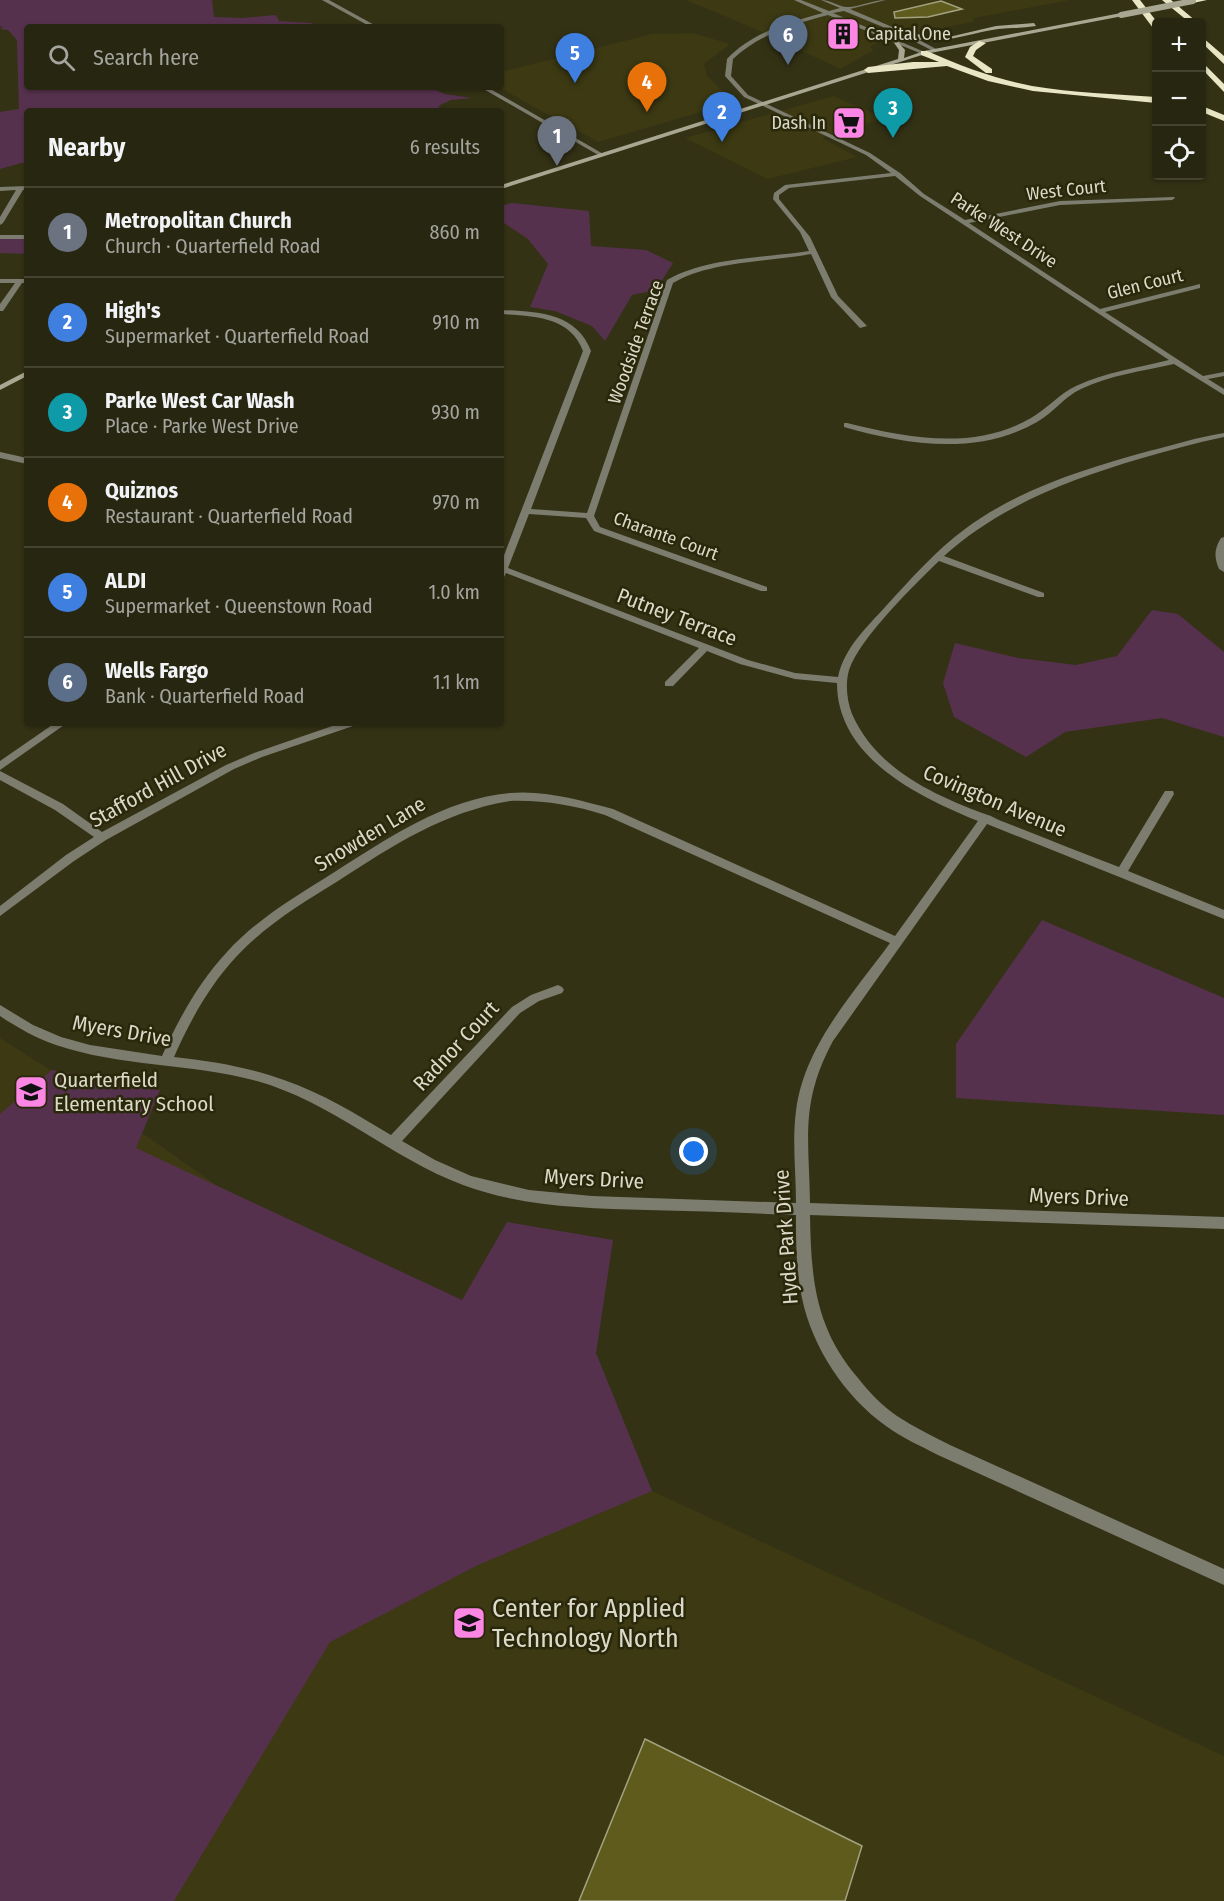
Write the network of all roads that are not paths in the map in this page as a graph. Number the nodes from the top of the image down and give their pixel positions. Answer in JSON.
{"nodes":[{"id":1,"x":325,"y":0,"type":"edge"},
{"id":2,"x":797,"y":0,"type":"edge"},
{"id":3,"x":824,"y":0,"type":"edge"},
{"id":4,"x":883,"y":0,"type":"edge"},
{"id":5,"x":1138,"y":0,"type":"edge"},
{"id":6,"x":1164,"y":0,"type":"edge"},
{"id":7,"x":1172,"y":0,"type":"edge"},
{"id":8,"x":1199,"y":0,"type":"edge"},
{"id":9,"x":845,"y":9,"type":"junction"},
{"id":10,"x":828,"y":13,"type":"junction"},
{"id":11,"x":1119,"y":13,"type":"junction"},
{"id":12,"x":1157,"y":18,"type":"edge"},
{"id":13,"x":1181,"y":18,"type":"edge"},
{"id":14,"x":1188,"y":18,"type":"edge"},
{"id":15,"x":1152,"y":20,"type":"edge"},
{"id":16,"x":369,"y":24,"type":"edge"},
{"id":17,"x":1034,"y":25,"type":"junction"},
{"id":18,"x":902,"y":33,"type":"junction"},
{"id":19,"x":1206,"y":33,"type":"edge"},
{"id":20,"x":892,"y":38,"type":"junction"},
{"id":21,"x":982,"y":43,"type":"junction"},
{"id":22,"x":1206,"y":43,"type":"edge"},
{"id":23,"x":1218,"y":43,"type":"dead end"},
{"id":24,"x":935,"y":50,"type":"junction"},
{"id":25,"x":924,"y":53,"type":"junction"},
{"id":26,"x":901,"y":60,"type":"junction"},
{"id":27,"x":1224,"y":61,"type":"edge"},
{"id":28,"x":960,"y":68,"type":"junction"},
{"id":29,"x":1206,"y":69,"type":"edge"},
{"id":30,"x":868,"y":70,"type":"junction"},
{"id":31,"x":991,"y":72,"type":"junction"},
{"id":32,"x":1144,"y":88,"type":"dead end"},
{"id":33,"x":1224,"y":89,"type":"edge"},
{"id":34,"x":488,"y":90,"type":"edge"},
{"id":35,"x":1152,"y":100,"type":"edge"},
{"id":36,"x":763,"y":104,"type":"junction"},
{"id":37,"x":1206,"y":111,"type":"edge"},
{"id":38,"x":1224,"y":118,"type":"edge"},
{"id":39,"x":602,"y":154,"type":"junction"},
{"id":40,"x":897,"y":174,"type":"junction"},
{"id":41,"x":504,"y":186,"type":"edge"},
{"id":42,"x":24,"y":188,"type":"edge"},
{"id":43,"x":0,"y":189,"type":"edge"},
{"id":44,"x":1172,"y":198,"type":"dead end"},
{"id":45,"x":965,"y":222,"type":"junction"},
{"id":46,"x":0,"y":223,"type":"edge"},
{"id":47,"x":0,"y":237,"type":"edge"},
{"id":48,"x":24,"y":237,"type":"edge"},
{"id":49,"x":813,"y":252,"type":"junction"},
{"id":50,"x":0,"y":281,"type":"edge"},
{"id":51,"x":23,"y":281,"type":"edge"},
{"id":52,"x":1197,"y":286,"type":"dead end"},
{"id":53,"x":0,"y":309,"type":"edge"},
{"id":54,"x":1101,"y":311,"type":"junction"},
{"id":55,"x":504,"y":312,"type":"edge"},
{"id":56,"x":863,"y":326,"type":"dead end"},
{"id":57,"x":1176,"y":361,"type":"junction"},
{"id":58,"x":1224,"y":374,"type":"edge"},
{"id":59,"x":24,"y":375,"type":"edge"},
{"id":60,"x":1203,"y":378,"type":"junction"},
{"id":61,"x":0,"y":388,"type":"edge"},
{"id":62,"x":1224,"y":393,"type":"edge"},
{"id":63,"x":846,"y":425,"type":"dead end"},
{"id":64,"x":1224,"y":435,"type":"edge"},
{"id":65,"x":0,"y":455,"type":"edge"},
{"id":66,"x":24,"y":460,"type":"edge"},
{"id":67,"x":527,"y":510,"type":"junction"},
{"id":68,"x":590,"y":516,"type":"junction"},
{"id":69,"x":1224,"y":540,"type":"edge"},
{"id":70,"x":937,"y":557,"type":"junction"},
{"id":71,"x":504,"y":567,"type":"edge"},
{"id":72,"x":1224,"y":569,"type":"edge"},
{"id":73,"x":504,"y":573,"type":"edge"},
{"id":74,"x":764,"y":589,"type":"dead end"},
{"id":75,"x":1041,"y":595,"type":"dead end"},
{"id":76,"x":705,"y":647,"type":"junction"},
{"id":77,"x":842,"y":680,"type":"junction"},
{"id":78,"x":669,"y":684,"type":"dead end"},
{"id":79,"x":58,"y":726,"type":"edge"},
{"id":80,"x":343,"y":726,"type":"edge"},
{"id":81,"x":0,"y":766,"type":"edge"},
{"id":82,"x":0,"y":775,"type":"edge"},
{"id":83,"x":1169,"y":794,"type":"dead end"},
{"id":84,"x":986,"y":818,"type":"junction"},
{"id":85,"x":102,"y":837,"type":"junction"},
{"id":86,"x":1121,"y":873,"type":"junction"},
{"id":87,"x":0,"y":912,"type":"edge"},
{"id":88,"x":1224,"y":915,"type":"edge"},
{"id":89,"x":898,"y":942,"type":"junction"},
{"id":90,"x":558,"y":990,"type":"dead end"},
{"id":91,"x":0,"y":1010,"type":"edge"},
{"id":92,"x":166,"y":1061,"type":"junction"},
{"id":93,"x":393,"y":1142,"type":"junction"},
{"id":94,"x":803,"y":1209,"type":"junction"},
{"id":95,"x":1224,"y":1223,"type":"edge"},
{"id":96,"x":1224,"y":1577,"type":"edge"}],
"edges":[{"from":1,"to":16,"type":"street"},
{"from":2,"to":10,"type":"street"},
{"from":3,"to":9,"type":"street"},
{"from":4,"to":9,"type":"street","name":"Parke West Drive"},
{"from":5,"to":12,"type":"highway"},
{"from":5,"to":15,"type":"highway"},
{"from":6,"to":13,"type":"highway"},
{"from":6,"to":14,"type":"highway"},
{"from":7,"to":11,"type":"main road"},
{"from":8,"to":11,"type":"main road","bridge":true},
{"from":9,"to":10,"type":"street","name":"Parke West Drive"},
{"from":9,"to":18,"type":"street"},
{"from":10,"to":20,"type":"street"},
{"from":10,"to":36,"type":"street","name":"Parke West Drive"},
{"from":11,"to":17,"type":"main road"},
{"from":11,"to":21,"type":"main road"},
{"from":17,"to":18,"type":"main road"},
{"from":17,"to":24,"type":"main road"},
{"from":18,"to":24,"type":"street"},
{"from":19,"to":23,"type":"highway"},
{"from":20,"to":25,"type":"street"},
{"from":20,"to":26,"type":"main road"},
{"from":21,"to":24,"type":"main road"},
{"from":21,"to":31,"type":"highway"},
{"from":22,"to":27,"type":"highway"},
{"from":24,"to":25,"type":"main road"},
{"from":24,"to":31,"type":"highway"},
{"from":25,"to":26,"type":"main road"},
{"from":25,"to":28,"type":"highway"},
{"from":26,"to":30,"type":"main road"},
{"from":28,"to":30,"type":"highway"},
{"from":28,"to":35,"type":"highway"},
{"from":29,"to":33,"type":"highway"},
{"from":30,"to":36,"type":"main road"},
{"from":31,"to":32,"type":"highway"},
{"from":34,"to":39,"type":"street"},
{"from":36,"to":39,"type":"main road"},
{"from":36,"to":40,"type":"street","name":"Parke West Drive"},
{"from":37,"to":38,"type":"highway"},
{"from":39,"to":41,"type":"main road"},
{"from":40,"to":45,"type":"street","name":"Parke West Drive"},
{"from":40,"to":49,"type":"street"},
{"from":42,"to":43,"type":"street"},
{"from":42,"to":46,"type":"street"},
{"from":44,"to":45,"type":"street","name":"West Court"},
{"from":45,"to":54,"type":"street","name":"Parke West Drive"},
{"from":47,"to":48,"type":"street"},
{"from":49,"to":56,"type":"street"},
{"from":49,"to":68,"type":"street","name":"Woodside Terrace"},
{"from":50,"to":51,"type":"street"},
{"from":51,"to":53,"type":"street"},
{"from":52,"to":54,"type":"street","name":"Glen Court"},
{"from":54,"to":57,"type":"street","name":"Parke West Drive"},
{"from":55,"to":67,"type":"street"},
{"from":57,"to":60,"type":"street","name":"Parke West Drive"},
{"from":57,"to":63,"type":"street"},
{"from":58,"to":60,"type":"street"},
{"from":59,"to":61,"type":"main road"},
{"from":60,"to":62,"type":"street","name":"Parke West Drive"},
{"from":64,"to":70,"type":"street","name":"Covington Avenue"},
{"from":65,"to":66,"type":"street"},
{"from":67,"to":68,"type":"street","name":"Charante Court"},
{"from":67,"to":71,"type":"street"},
{"from":68,"to":74,"type":"street","name":"Charante Court"},
{"from":69,"to":72,"type":"street"},
{"from":70,"to":75,"type":"street"},
{"from":70,"to":77,"type":"street","name":"Covington Avenue"},
{"from":73,"to":76,"type":"street","name":"Putney Terrace"},
{"from":76,"to":77,"type":"street","name":"Putney Terrace"},
{"from":76,"to":78,"type":"street"},
{"from":77,"to":84,"type":"street","name":"Covington Avenue"},
{"from":79,"to":81,"type":"street"},
{"from":80,"to":85,"type":"street","name":"Stafford Hill Drive"},
{"from":82,"to":85,"type":"street"},
{"from":83,"to":86,"type":"street"},
{"from":84,"to":86,"type":"street","name":"Covington Avenue"},
{"from":84,"to":89,"type":"street","name":"Hyde Park Drive"},
{"from":85,"to":87,"type":"street","name":"Stafford Hill Drive"},
{"from":86,"to":88,"type":"street","name":"Covington Avenue"},
{"from":89,"to":92,"type":"street","name":"Snowden Lane"},
{"from":89,"to":94,"type":"street","name":"Hyde Park Drive"},
{"from":90,"to":93,"type":"street","name":"Radnor Court"},
{"from":91,"to":92,"type":"street","name":"Myers Drive"},
{"from":92,"to":93,"type":"street","name":"Myers Drive"},
{"from":93,"to":94,"type":"street","name":"Myers Drive"},
{"from":94,"to":95,"type":"street","name":"Myers Drive"},
{"from":94,"to":96,"type":"street","name":"Hyde Park Drive"}]}
